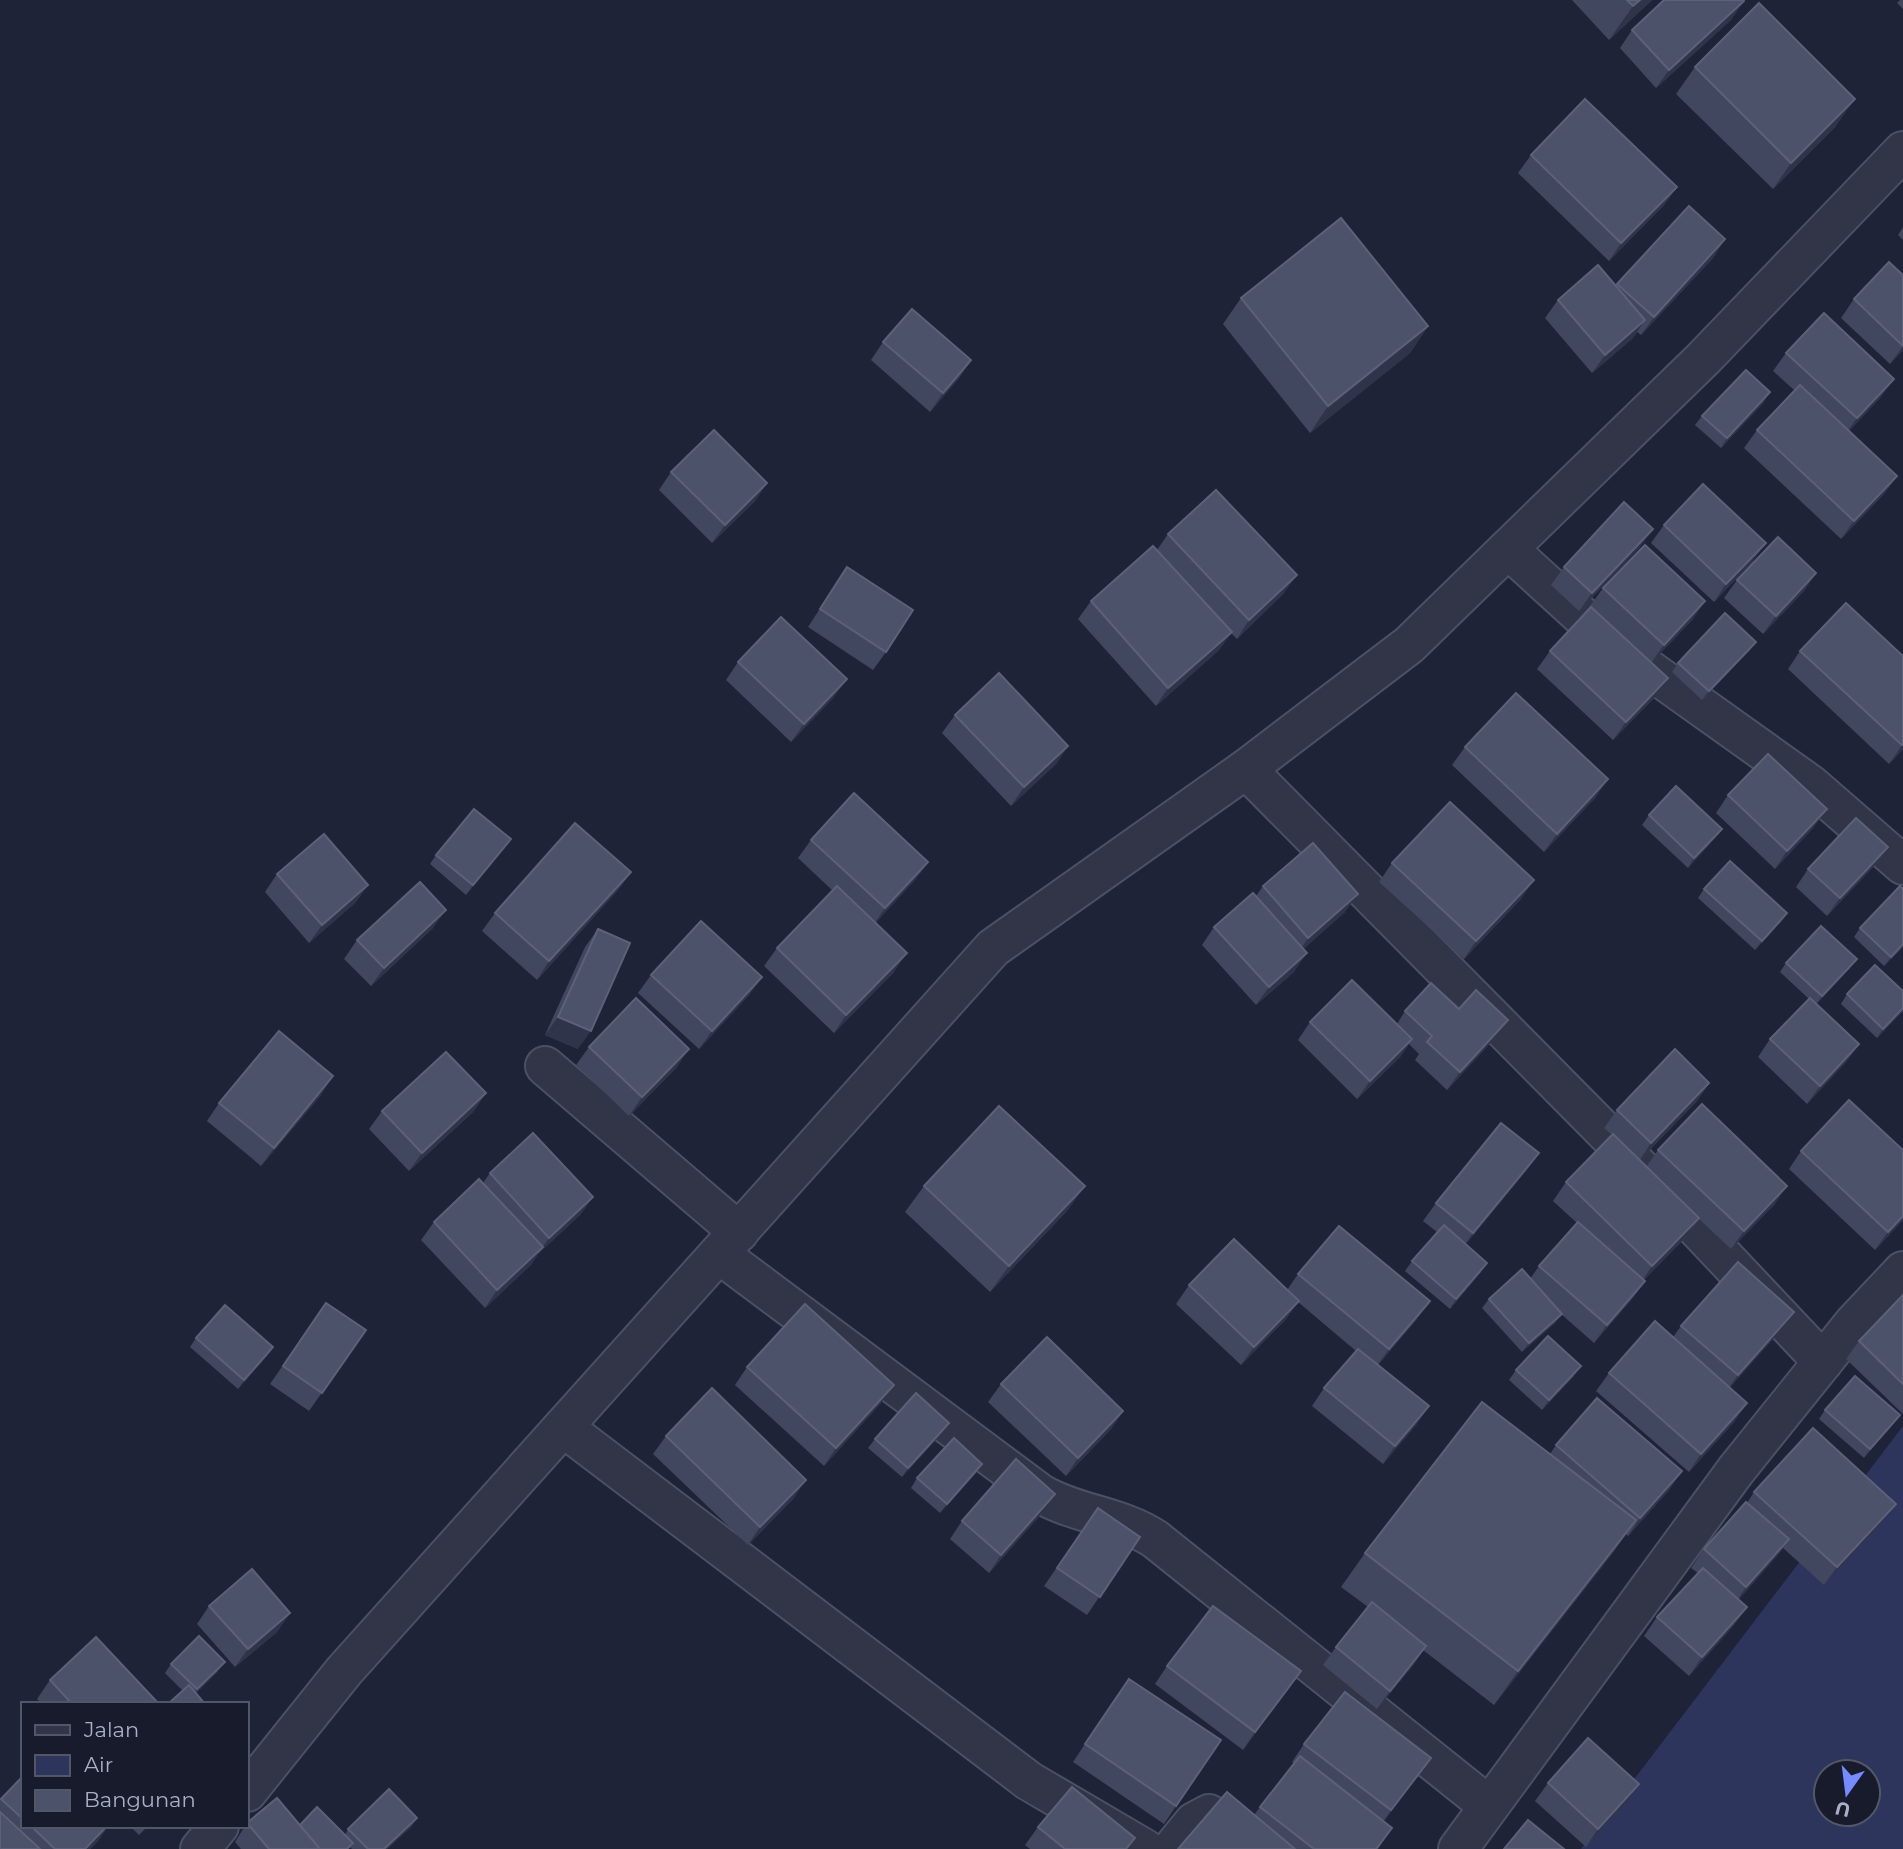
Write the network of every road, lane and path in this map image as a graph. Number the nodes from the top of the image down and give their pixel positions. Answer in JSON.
{"nodes":[{"id":1,"x":1903,"y":151,"type":"edge"},
{"id":2,"x":1508,"y":549,"type":"junction"},
{"id":3,"x":1246,"y":769,"type":"junction"},
{"id":4,"x":1903,"y":865,"type":"edge"},
{"id":5,"x":545,"y":1066,"type":"dead end"},
{"id":6,"x":729,"y":1243,"type":"junction"},
{"id":7,"x":1903,"y":1271,"type":"edge"},
{"id":8,"x":1824,"y":1362,"type":"junction"},
{"id":9,"x":563,"y":1427,"type":"junction"},
{"id":10,"x":248,"y":1791,"type":"edge"},
{"id":11,"x":1489,"y":1806,"type":"junction"},
{"id":12,"x":217,"y":1828,"type":"edge"},
{"id":13,"x":200,"y":1849,"type":"edge"},
{"id":14,"x":1145,"y":1849,"type":"edge"},
{"id":15,"x":1172,"y":1849,"type":"edge"},
{"id":16,"x":1261,"y":1849,"type":"edge"},
{"id":17,"x":1458,"y":1849,"type":"edge"}],
"edges":[{"from":1,"to":2,"type":"street"},
{"from":2,"to":3,"type":"street"},
{"from":2,"to":4,"type":"street"},
{"from":3,"to":6,"type":"street"},
{"from":3,"to":8,"type":"street"},
{"from":5,"to":6,"type":"street"},
{"from":6,"to":9,"type":"street"},
{"from":6,"to":11,"type":"street"},
{"from":7,"to":8,"type":"street"},
{"from":8,"to":11,"type":"street"},
{"from":9,"to":10,"type":"street"},
{"from":9,"to":14,"type":"street"},
{"from":11,"to":17,"type":"street"},
{"from":12,"to":13,"type":"street"},
{"from":15,"to":16,"type":"street"}]}
